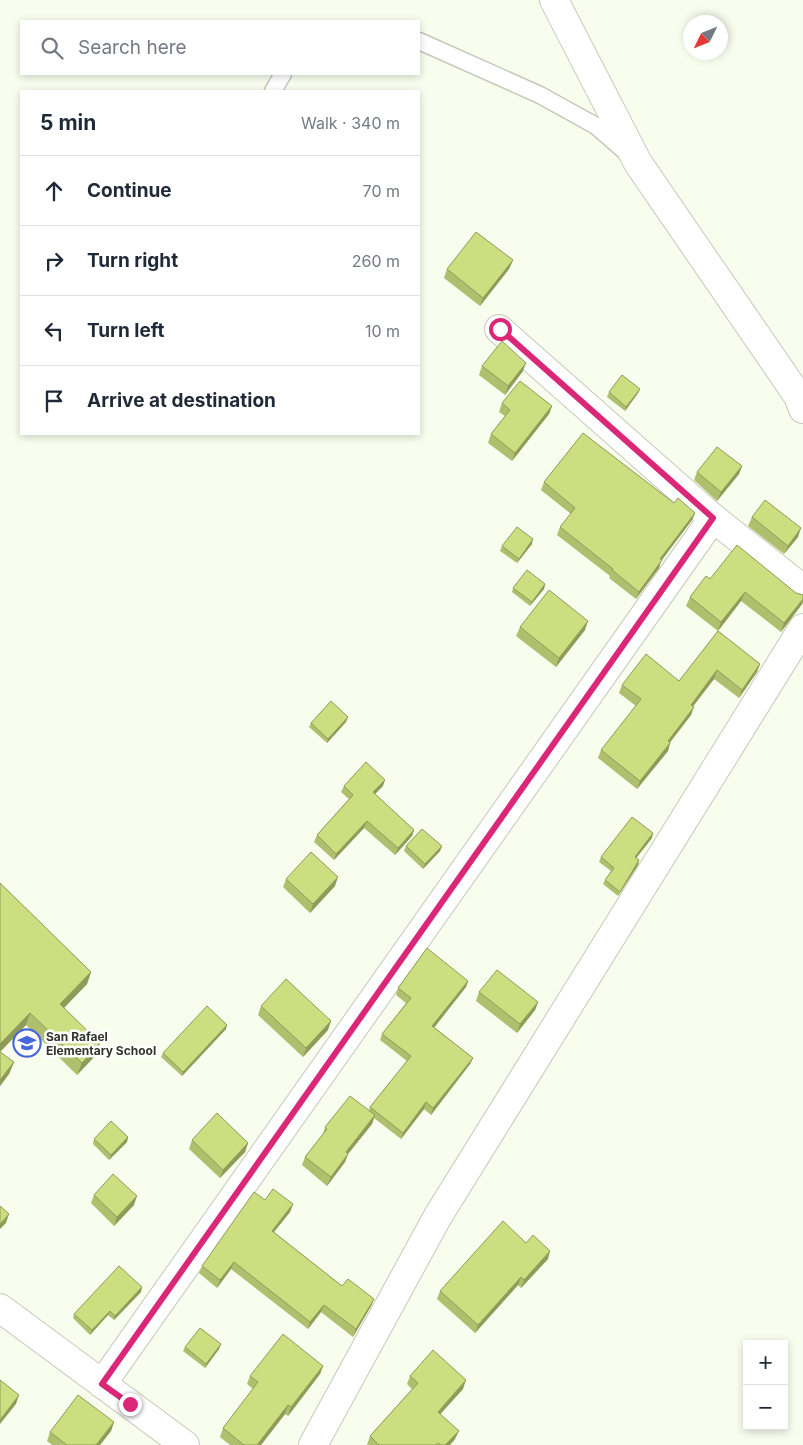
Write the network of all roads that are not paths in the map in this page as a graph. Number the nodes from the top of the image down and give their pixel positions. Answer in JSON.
{"nodes":[{"id":1,"x":554,"y":0,"type":"edge"},
{"id":2,"x":420,"y":41,"type":"edge"},
{"id":3,"x":282,"y":75,"type":"edge"},
{"id":4,"x":274,"y":90,"type":"edge"},
{"id":5,"x":638,"y":163,"type":"junction"},
{"id":6,"x":500,"y":329,"type":"dead end"},
{"id":7,"x":803,"y":409,"type":"edge"},
{"id":8,"x":713,"y":518,"type":"junction"},
{"id":9,"x":803,"y":589,"type":"edge"},
{"id":10,"x":803,"y":628,"type":"edge"},
{"id":11,"x":0,"y":1308,"type":"edge"},
{"id":12,"x":102,"y":1384,"type":"junction"},
{"id":13,"x":185,"y":1445,"type":"edge"},
{"id":14,"x":313,"y":1445,"type":"edge"}],
"edges":[{"from":1,"to":5,"type":"street"},
{"from":2,"to":5,"type":"lane"},
{"from":3,"to":4,"type":"lane"},
{"from":5,"to":7,"type":"street"},
{"from":6,"to":8,"type":"street"},
{"from":8,"to":9,"type":"street"},
{"from":8,"to":12,"type":"street"},
{"from":10,"to":14,"type":"street"},
{"from":11,"to":12,"type":"street"},
{"from":12,"to":13,"type":"street"}]}
